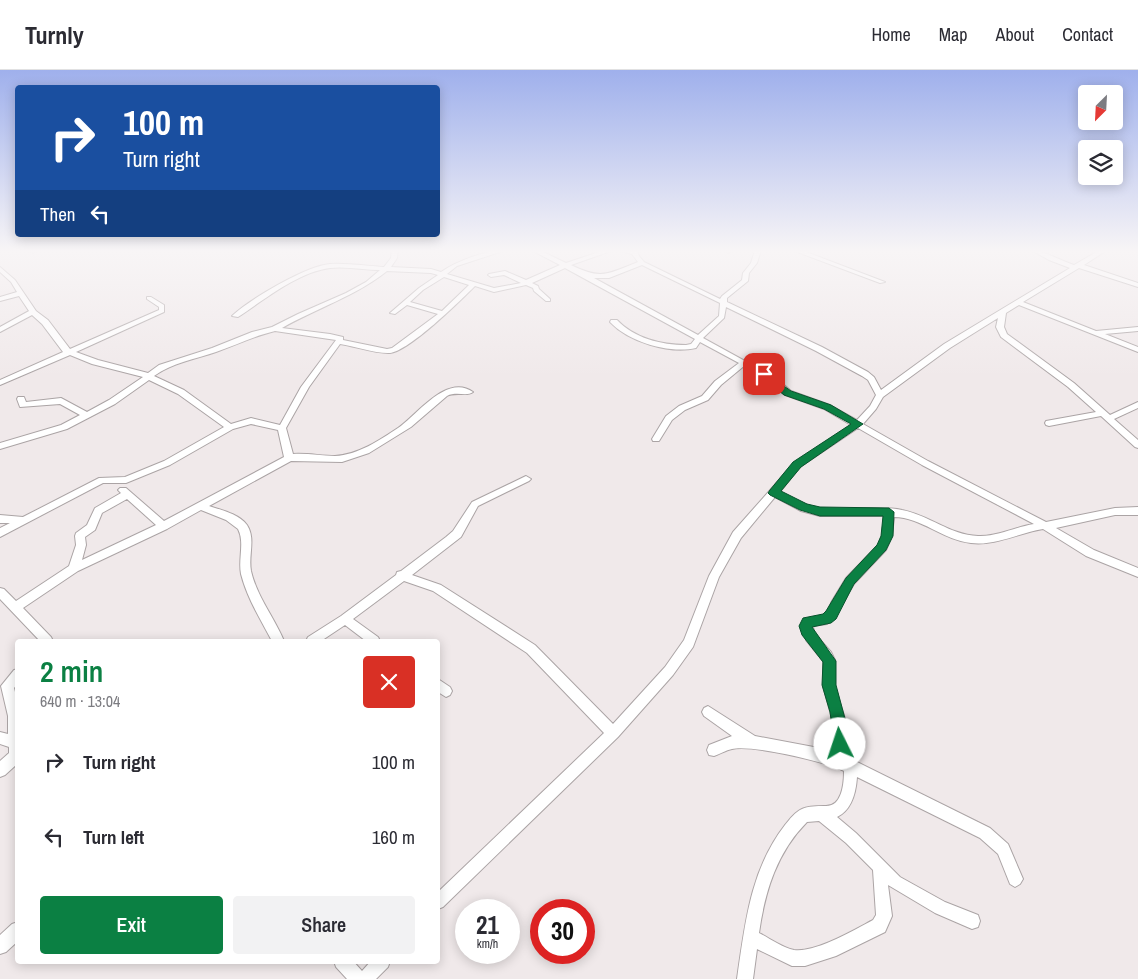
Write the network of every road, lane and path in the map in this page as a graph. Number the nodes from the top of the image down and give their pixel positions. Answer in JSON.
{"nodes":[{"id":1,"x":272,"y":292,"type":"edge"},
{"id":2,"x":349,"y":292,"type":"edge"},
{"id":3,"x":417,"y":292,"type":"edge"},
{"id":4,"x":465,"y":292,"type":"edge"},
{"id":5,"x":539,"y":292,"type":"edge"},
{"id":6,"x":614,"y":292,"type":"edge"},
{"id":7,"x":702,"y":292,"type":"edge"},
{"id":8,"x":729,"y":292,"type":"edge"},
{"id":9,"x":1034,"y":292,"type":"edge"},
{"id":10,"x":21,"y":293,"type":"joint"},
{"id":11,"x":0,"y":298,"type":"edge"},
{"id":12,"x":149,"y":298,"type":"dead end"},
{"id":13,"x":548,"y":300,"type":"dead end"},
{"id":14,"x":1017,"y":302,"type":"junction"},
{"id":15,"x":406,"y":303,"type":"junction"},
{"id":16,"x":724,"y":303,"type":"junction"},
{"id":17,"x":33,"y":312,"type":"junction"},
{"id":18,"x":1002,"y":312,"type":"junction"},
{"id":19,"x":393,"y":313,"type":"dead end"},
{"id":20,"x":443,"y":313,"type":"junction"},
{"id":21,"x":236,"y":316,"type":"dead end"},
{"id":22,"x":614,"y":322,"type":"dead end"},
{"id":23,"x":275,"y":329,"type":"junction"},
{"id":24,"x":1138,"y":329,"type":"edge"},
{"id":25,"x":0,"y":330,"type":"edge"},
{"id":26,"x":1097,"y":334,"type":"junction"},
{"id":27,"x":701,"y":339,"type":"junction"},
{"id":28,"x":340,"y":341,"type":"junction"},
{"id":29,"x":1138,"y":350,"type":"edge"},
{"id":30,"x":67,"y":352,"type":"junction"},
{"id":31,"x":744,"y":363,"type":"junction"},
{"id":32,"x":148,"y":376,"type":"junction"},
{"id":33,"x":0,"y":383,"type":"edge"},
{"id":34,"x":469,"y":392,"type":"dead end"},
{"id":35,"x":880,"y":395,"type":"junction"},
{"id":36,"x":21,"y":399,"type":"dead end"},
{"id":37,"x":1138,"y":405,"type":"edge"},
{"id":38,"x":86,"y":415,"type":"junction"},
{"id":39,"x":1106,"y":416,"type":"junction"},
{"id":40,"x":1049,"y":423,"type":"dead end"},
{"id":41,"x":858,"y":424,"type":"junction"},
{"id":42,"x":230,"y":426,"type":"junction"},
{"id":43,"x":282,"y":428,"type":"junction"},
{"id":44,"x":656,"y":439,"type":"dead end"},
{"id":45,"x":1138,"y":445,"type":"edge"},
{"id":46,"x":0,"y":446,"type":"edge"},
{"id":47,"x":289,"y":458,"type":"junction"},
{"id":48,"x":526,"y":479,"type":"dead end"},
{"id":49,"x":113,"y":481,"type":"junction"},
{"id":50,"x":774,"y":493,"type":"junction"},
{"id":51,"x":127,"y":494,"type":"junction"},
{"id":52,"x":201,"y":506,"type":"junction"},
{"id":53,"x":1138,"y":510,"type":"edge"},
{"id":54,"x":889,"y":512,"type":"junction"},
{"id":55,"x":0,"y":519,"type":"edge"},
{"id":56,"x":23,"y":520,"type":"junction"},
{"id":57,"x":163,"y":526,"type":"junction"},
{"id":58,"x":1046,"y":526,"type":"junction"},
{"id":59,"x":0,"y":533,"type":"edge"},
{"id":60,"x":74,"y":568,"type":"junction"},
{"id":61,"x":1138,"y":573,"type":"edge"},
{"id":62,"x":401,"y":576,"type":"junction"},
{"id":63,"x":0,"y":592,"type":"edge"},
{"id":64,"x":14,"y":608,"type":"junction"},
{"id":65,"x":345,"y":619,"type":"junction"},
{"id":66,"x":45,"y":639,"type":"edge"},
{"id":67,"x":277,"y":639,"type":"edge"},
{"id":68,"x":315,"y":639,"type":"edge"},
{"id":69,"x":371,"y":639,"type":"edge"},
{"id":70,"x":14,"y":677,"type":"edge"},
{"id":71,"x":0,"y":690,"type":"edge"},
{"id":72,"x":708,"y":712,"type":"dead end"},
{"id":73,"x":613,"y":733,"type":"junction"},
{"id":74,"x":15,"y":737,"type":"edge"},
{"id":75,"x":0,"y":738,"type":"edge"},
{"id":76,"x":758,"y":743,"type":"junction"},
{"id":77,"x":714,"y":750,"type":"dead end"},
{"id":78,"x":15,"y":752,"type":"edge"},
{"id":79,"x":15,"y":754,"type":"edge"},
{"id":80,"x":850,"y":766,"type":"junction"},
{"id":81,"x":0,"y":770,"type":"edge"},
{"id":82,"x":820,"y":812,"type":"junction"},
{"id":83,"x":880,"y":867,"type":"junction"},
{"id":84,"x":1014,"y":879,"type":"dead end"},
{"id":85,"x":440,"y":900,"type":"edge"},
{"id":86,"x":972,"y":921,"type":"dead end"},
{"id":87,"x":15,"y":933,"type":"edge"},
{"id":88,"x":752,"y":938,"type":"junction"},
{"id":89,"x":0,"y":946,"type":"edge"},
{"id":90,"x":345,"y":964,"type":"edge"},
{"id":91,"x":379,"y":964,"type":"edge"},
{"id":92,"x":358,"y":979,"type":"edge"},
{"id":93,"x":366,"y":979,"type":"edge"},
{"id":94,"x":744,"y":979,"type":"edge"}],
"edges":[{"from":1,"to":21,"type":"street"},
{"from":2,"to":23,"type":"street"},
{"from":3,"to":15,"type":"street"},
{"from":4,"to":20,"type":"street"},
{"from":5,"to":13,"type":"street"},
{"from":6,"to":27,"type":"street"},
{"from":7,"to":16,"type":"street"},
{"from":8,"to":16,"type":"street"},
{"from":9,"to":14,"type":"street"},
{"from":10,"to":11,"type":"street"},
{"from":10,"to":17,"type":"street"},
{"from":12,"to":30,"type":"street"},
{"from":14,"to":18,"type":"street"},
{"from":14,"to":26,"type":"street"},
{"from":15,"to":19,"type":"street"},
{"from":15,"to":20,"type":"street"},
{"from":16,"to":27,"type":"street"},
{"from":16,"to":35,"type":"street"},
{"from":17,"to":25,"type":"street"},
{"from":17,"to":30,"type":"street"},
{"from":18,"to":35,"type":"street"},
{"from":18,"to":39,"type":"street"},
{"from":20,"to":28,"type":"street"},
{"from":22,"to":27,"type":"street"},
{"from":23,"to":28,"type":"street"},
{"from":23,"to":32,"type":"street"},
{"from":24,"to":26,"type":"street"},
{"from":26,"to":29,"type":"street"},
{"from":27,"to":31,"type":"street"},
{"from":28,"to":43,"type":"street"},
{"from":30,"to":32,"type":"street"},
{"from":30,"to":33,"type":"street"},
{"from":31,"to":41,"type":"street"},
{"from":31,"to":44,"type":"street"},
{"from":32,"to":38,"type":"street"},
{"from":32,"to":42,"type":"street"},
{"from":34,"to":47,"type":"street"},
{"from":35,"to":41,"type":"street"},
{"from":36,"to":38,"type":"street"},
{"from":37,"to":39,"type":"street"},
{"from":38,"to":46,"type":"street"},
{"from":39,"to":40,"type":"street"},
{"from":39,"to":45,"type":"street"},
{"from":41,"to":50,"type":"street"},
{"from":41,"to":58,"type":"street"},
{"from":42,"to":43,"type":"street"},
{"from":42,"to":49,"type":"street"},
{"from":43,"to":47,"type":"street"},
{"from":47,"to":52,"type":"street"},
{"from":48,"to":62,"type":"street"},
{"from":49,"to":51,"type":"street"},
{"from":49,"to":56,"type":"street"},
{"from":50,"to":54,"type":"street"},
{"from":50,"to":73,"type":"street"},
{"from":51,"to":57,"type":"street"},
{"from":51,"to":60,"type":"street"},
{"from":52,"to":57,"type":"street"},
{"from":52,"to":67,"type":"street"},
{"from":53,"to":58,"type":"street"},
{"from":54,"to":58,"type":"street"},
{"from":54,"to":80,"type":"street"},
{"from":55,"to":56,"type":"street"},
{"from":56,"to":59,"type":"street"},
{"from":57,"to":60,"type":"street"},
{"from":58,"to":61,"type":"street"},
{"from":60,"to":64,"type":"street"},
{"from":62,"to":65,"type":"street"},
{"from":62,"to":73,"type":"street"},
{"from":63,"to":64,"type":"street"},
{"from":64,"to":66,"type":"street"},
{"from":65,"to":68,"type":"street"},
{"from":65,"to":69,"type":"street"},
{"from":70,"to":71,"type":"street"},
{"from":70,"to":74,"type":"street"},
{"from":72,"to":76,"type":"street"},
{"from":73,"to":85,"type":"street"},
{"from":75,"to":78,"type":"street"},
{"from":76,"to":77,"type":"street"},
{"from":76,"to":80,"type":"street"},
{"from":79,"to":81,"type":"street"},
{"from":80,"to":82,"type":"street"},
{"from":80,"to":84,"type":"street"},
{"from":82,"to":83,"type":"street"},
{"from":82,"to":88,"type":"street"},
{"from":83,"to":86,"type":"street"},
{"from":83,"to":88,"type":"street"},
{"from":87,"to":89,"type":"street"},
{"from":88,"to":94,"type":"street"},
{"from":90,"to":92,"type":"street"},
{"from":91,"to":93,"type":"street"}]}
